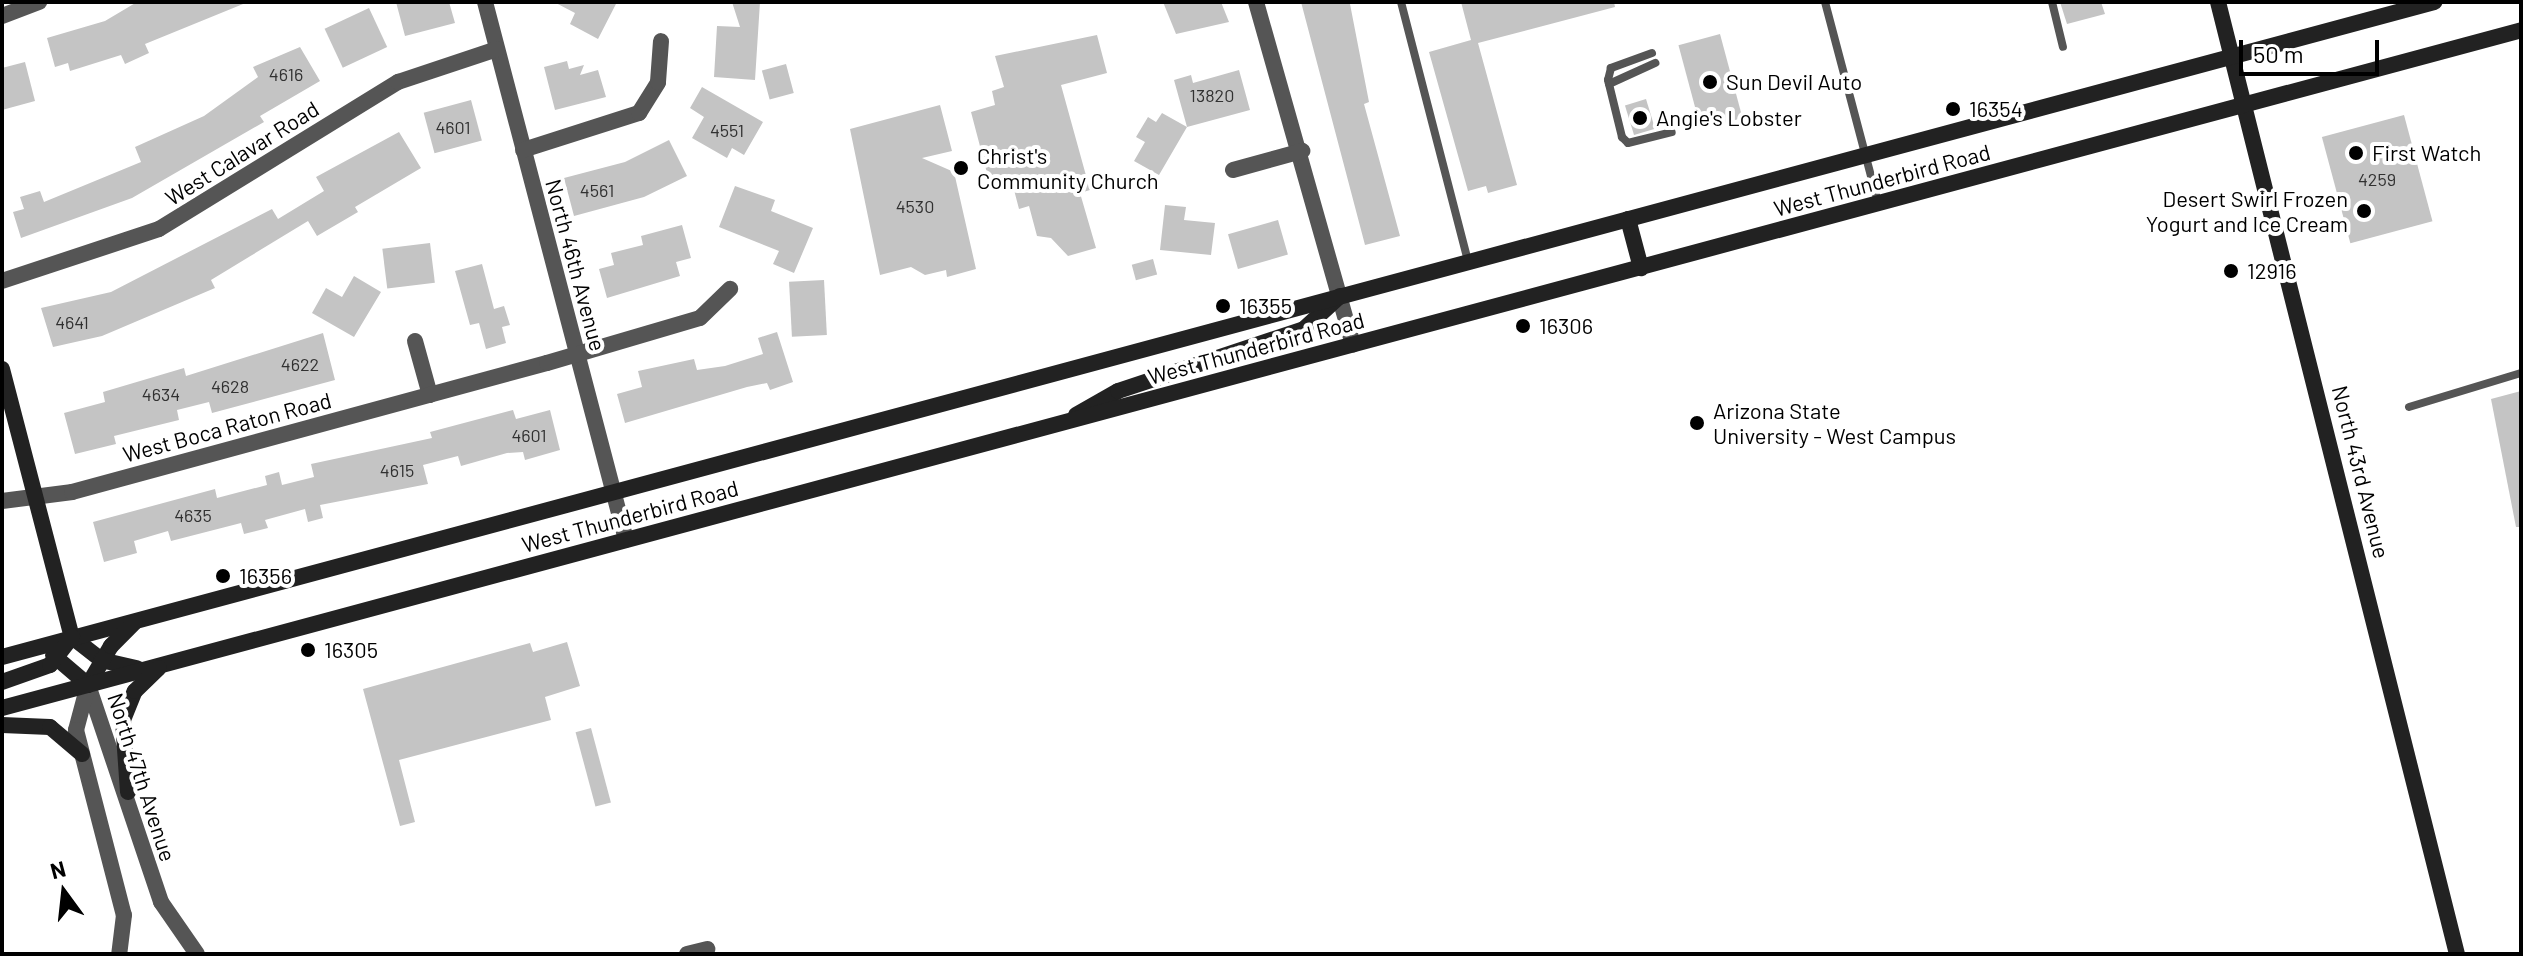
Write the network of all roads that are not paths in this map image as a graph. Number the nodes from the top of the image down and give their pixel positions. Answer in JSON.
{"nodes":[{"id":1,"x":39,"y":2,"type":"edge"},
{"id":2,"x":485,"y":2,"type":"edge"},
{"id":3,"x":1256,"y":2,"type":"edge"},
{"id":4,"x":1401,"y":2,"type":"edge"},
{"id":5,"x":1825,"y":2,"type":"edge"},
{"id":6,"x":2052,"y":2,"type":"edge"},
{"id":7,"x":2218,"y":2,"type":"edge"},
{"id":8,"x":2434,"y":2,"type":"edge"},
{"id":9,"x":2,"y":16,"type":"edge"},
{"id":10,"x":2521,"y":30,"type":"edge"},
{"id":11,"x":661,"y":41,"type":"dead end"},
{"id":12,"x":2063,"y":47,"type":"dead end"},
{"id":13,"x":497,"y":49,"type":"junction"},
{"id":14,"x":2232,"y":57,"type":"junction"},
{"id":15,"x":1653,"y":58,"type":"dead end"},
{"id":16,"x":2245,"y":106,"type":"junction"},
{"id":17,"x":1672,"y":132,"type":"dead end"},
{"id":18,"x":523,"y":150,"type":"junction"},
{"id":19,"x":1302,"y":151,"type":"junction"},
{"id":20,"x":1866,"y":156,"type":"junction"},
{"id":21,"x":1233,"y":170,"type":"dead end"},
{"id":22,"x":1879,"y":204,"type":"junction"},
{"id":23,"x":1628,"y":219,"type":"junction"},
{"id":24,"x":1468,"y":262,"type":"junction"},
{"id":25,"x":1641,"y":268,"type":"junction"},
{"id":26,"x":2,"y":281,"type":"edge"},
{"id":27,"x":730,"y":289,"type":"dead end"},
{"id":28,"x":1340,"y":296,"type":"junction"},
{"id":29,"x":415,"y":341,"type":"dead end"},
{"id":30,"x":1353,"y":345,"type":"junction"},
{"id":31,"x":576,"y":352,"type":"junction"},
{"id":32,"x":2,"y":369,"type":"edge"},
{"id":33,"x":2521,"y":373,"type":"edge"},
{"id":34,"x":430,"y":395,"type":"junction"},
{"id":35,"x":2409,"y":407,"type":"dead end"},
{"id":36,"x":1064,"y":422,"type":"junction"},
{"id":37,"x":613,"y":492,"type":"junction"},
{"id":38,"x":35,"y":496,"type":"junction"},
{"id":39,"x":2,"y":501,"type":"edge"},
{"id":40,"x":626,"y":540,"type":"junction"},
{"id":41,"x":139,"y":619,"type":"junction"},
{"id":42,"x":72,"y":637,"type":"junction"},
{"id":43,"x":40,"y":647,"type":"junction"},
{"id":44,"x":2,"y":657,"type":"edge"},
{"id":45,"x":60,"y":659,"type":"junction"},
{"id":46,"x":101,"y":660,"type":"junction"},
{"id":47,"x":166,"y":664,"type":"junction"},
{"id":48,"x":150,"y":668,"type":"junction"},
{"id":49,"x":2,"y":682,"type":"edge"},
{"id":50,"x":88,"y":685,"type":"junction"},
{"id":51,"x":2,"y":708,"type":"edge"},
{"id":52,"x":2,"y":725,"type":"edge"},
{"id":53,"x":82,"y":754,"type":"junction"},
{"id":54,"x":128,"y":792,"type":"junction"},
{"id":55,"x":707,"y":949,"type":"dead end"},
{"id":56,"x":119,"y":954,"type":"edge"},
{"id":57,"x":197,"y":954,"type":"edge"},
{"id":58,"x":687,"y":954,"type":"edge"},
{"id":59,"x":2457,"y":954,"type":"edge"}],
"edges":[{"from":1,"to":9,"type":"street"},
{"from":2,"to":13,"type":"street","name":"North 46th Avenue"},
{"from":3,"to":19,"type":"street"},
{"from":4,"to":24,"type":"lane"},
{"from":5,"to":20,"type":"lane"},
{"from":6,"to":12,"type":"lane"},
{"from":7,"to":14,"type":"main road","name":"North 43rd Avenue"},
{"from":8,"to":14,"type":"main road","name":"West Thunderbird Road"},
{"from":10,"to":16,"type":"main road","name":"West Thunderbird Road"},
{"from":11,"to":18,"type":"street"},
{"from":13,"to":18,"type":"street","name":"North 46th Avenue"},
{"from":13,"to":26,"type":"street","name":"West Calavar Road"},
{"from":14,"to":16,"type":"main road","name":"North 43rd Avenue"},
{"from":14,"to":20,"type":"main road","name":"West Thunderbird Road"},
{"from":15,"to":17,"type":"lane"},
{"from":16,"to":22,"type":"main road","name":"West Thunderbird Road"},
{"from":16,"to":59,"type":"main road","name":"North 43rd Avenue"},
{"from":18,"to":31,"type":"street","name":"North 46th Avenue"},
{"from":19,"to":21,"type":"street"},
{"from":19,"to":28,"type":"street"},
{"from":20,"to":22,"type":"lane"},
{"from":20,"to":23,"type":"main road","name":"West Thunderbird Road"},
{"from":22,"to":25,"type":"main road","name":"West Thunderbird Road"},
{"from":23,"to":24,"type":"main road","name":"West Thunderbird Road"},
{"from":23,"to":25,"type":"main road"},
{"from":24,"to":28,"type":"main road","name":"West Thunderbird Road"},
{"from":25,"to":30,"type":"main road","name":"West Thunderbird Road"},
{"from":27,"to":31,"type":"street","name":"West Boca Raton Road"},
{"from":28,"to":30,"type":"street"},
{"from":28,"to":36,"type":"main road"},
{"from":28,"to":37,"type":"main road","name":"West Thunderbird Road"},
{"from":29,"to":34,"type":"street"},
{"from":30,"to":36,"type":"main road","name":"West Thunderbird Road"},
{"from":31,"to":34,"type":"street","name":"West Boca Raton Road"},
{"from":31,"to":37,"type":"street","name":"North 46th Avenue"},
{"from":32,"to":38,"type":"main road"},
{"from":33,"to":35,"type":"lane"},
{"from":34,"to":38,"type":"street","name":"West Boca Raton Road"},
{"from":36,"to":40,"type":"main road","name":"West Thunderbird Road"},
{"from":37,"to":40,"type":"street","name":"North 46th Avenue"},
{"from":37,"to":41,"type":"main road","name":"West Thunderbird Road"},
{"from":38,"to":39,"type":"street"},
{"from":38,"to":42,"type":"main road"},
{"from":40,"to":47,"type":"main road","name":"West Thunderbird Road"},
{"from":41,"to":42,"type":"main road","name":"West Thunderbird Road"},
{"from":41,"to":46,"type":"main road"},
{"from":42,"to":43,"type":"main road","name":"West Thunderbird Road"},
{"from":42,"to":45,"type":"main road"},
{"from":42,"to":46,"type":"main road"},
{"from":43,"to":44,"type":"main road","name":"West Thunderbird Road"},
{"from":43,"to":45,"type":"main road"},
{"from":45,"to":49,"type":"main road"},
{"from":45,"to":50,"type":"main road"},
{"from":46,"to":48,"type":"main road"},
{"from":46,"to":50,"type":"main road"},
{"from":47,"to":48,"type":"main road","name":"West Thunderbird Road"},
{"from":47,"to":54,"type":"main road"},
{"from":48,"to":50,"type":"main road","name":"West Thunderbird Road"},
{"from":50,"to":51,"type":"main road","name":"West Thunderbird Road"},
{"from":50,"to":53,"type":"street","name":"North 47th Avenue"},
{"from":50,"to":54,"type":"street","name":"North 47th Avenue"},
{"from":52,"to":53,"type":"main road"},
{"from":53,"to":56,"type":"street","name":"North 47th Avenue"},
{"from":54,"to":57,"type":"street","name":"North 47th Avenue"},
{"from":55,"to":58,"type":"street"}]}
